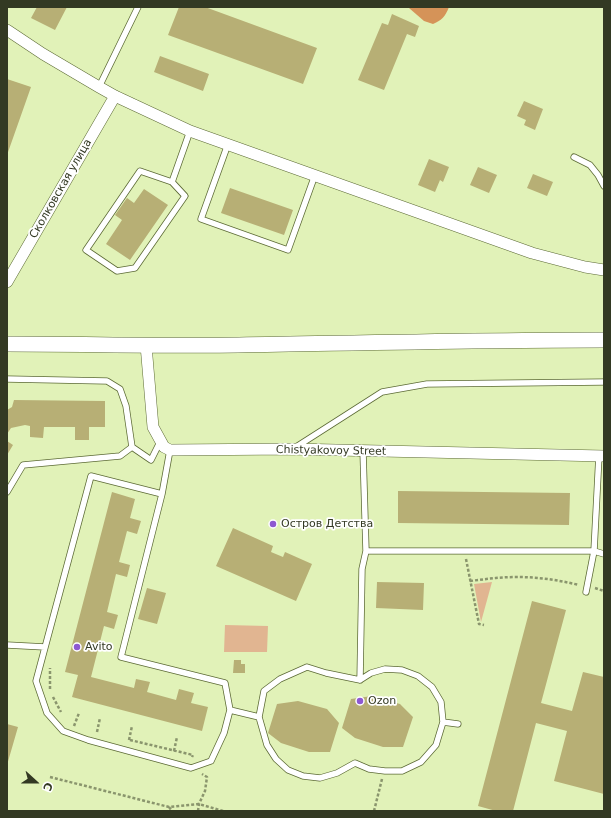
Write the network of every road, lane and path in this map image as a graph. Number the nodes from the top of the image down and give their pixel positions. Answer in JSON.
{"nodes":[{"id":1,"x":138,"y":7,"type":"edge"},
{"id":2,"x":7,"y":32,"type":"edge"},
{"id":3,"x":99,"y":87,"type":"junction"},
{"id":4,"x":115,"y":96,"type":"junction"},
{"id":5,"x":190,"y":131,"type":"junction"},
{"id":6,"x":228,"y":144,"type":"junction"},
{"id":7,"x":574,"y":157,"type":"dead end"},
{"id":8,"x":315,"y":176,"type":"junction"},
{"id":9,"x":172,"y":182,"type":"junction"},
{"id":10,"x":604,"y":186,"type":"edge"},
{"id":11,"x":604,"y":270,"type":"edge"},
{"id":12,"x":7,"y":282,"type":"edge"},
{"id":13,"x":604,"y":340,"type":"edge"},
{"id":14,"x":7,"y":344,"type":"edge"},
{"id":15,"x":146,"y":345,"type":"junction"},
{"id":16,"x":7,"y":380,"type":"edge"},
{"id":17,"x":604,"y":382,"type":"edge"},
{"id":18,"x":160,"y":442,"type":"junction"},
{"id":19,"x":132,"y":447,"type":"junction"},
{"id":20,"x":292,"y":449,"type":"junction"},
{"id":21,"x":170,"y":450,"type":"junction"},
{"id":22,"x":363,"y":451,"type":"junction"},
{"id":23,"x":602,"y":455,"type":"edge"},
{"id":24,"x":7,"y":492,"type":"edge"},
{"id":25,"x":162,"y":494,"type":"junction"},
{"id":26,"x":366,"y":551,"type":"junction"},
{"id":27,"x":464,"y":551,"type":"junction"},
{"id":28,"x":594,"y":551,"type":"junction"},
{"id":29,"x":604,"y":554,"type":"edge"},
{"id":30,"x":470,"y":581,"type":"junction"},
{"id":31,"x":586,"y":589,"type":"junction"},
{"id":32,"x":604,"y":591,"type":"edge"},
{"id":33,"x":484,"y":625,"type":"dead end"},
{"id":34,"x":7,"y":645,"type":"edge"},
{"id":35,"x":44,"y":647,"type":"junction"},
{"id":36,"x":50,"y":663,"type":"dead end"},
{"id":37,"x":360,"y":680,"type":"junction"},
{"id":38,"x":230,"y":710,"type":"junction"},
{"id":39,"x":61,"y":712,"type":"dead end"},
{"id":40,"x":79,"y":713,"type":"dead end"},
{"id":41,"x":259,"y":717,"type":"junction"},
{"id":42,"x":100,"y":718,"type":"dead end"},
{"id":43,"x":443,"y":722,"type":"junction"},
{"id":44,"x":69,"y":723,"type":"dead end"},
{"id":45,"x":458,"y":724,"type":"dead end"},
{"id":46,"x":132,"y":726,"type":"dead end"},
{"id":47,"x":104,"y":733,"type":"dead end"},
{"id":48,"x":177,"y":737,"type":"dead end"},
{"id":49,"x":123,"y":738,"type":"dead end"},
{"id":50,"x":129,"y":740,"type":"junction"},
{"id":51,"x":174,"y":751,"type":"junction"},
{"id":52,"x":191,"y":768,"type":"junction"},
{"id":53,"x":385,"y":771,"type":"junction"},
{"id":54,"x":50,"y":777,"type":"dead end"},
{"id":55,"x":199,"y":804,"type":"junction"},
{"id":56,"x":169,"y":807,"type":"junction"},
{"id":57,"x":172,"y":811,"type":"edge"},
{"id":58,"x":198,"y":811,"type":"edge"},
{"id":59,"x":222,"y":811,"type":"edge"},
{"id":60,"x":374,"y":811,"type":"edge"}],
"edges":[{"from":1,"to":3,"type":"lane"},
{"from":2,"to":3,"type":"street"},
{"from":3,"to":4,"type":"street"},
{"from":4,"to":5,"type":"street"},
{"from":4,"to":12,"type":"street","name":"Сколковская улица"},
{"from":5,"to":6,"type":"street"},
{"from":5,"to":9,"type":"lane"},
{"from":6,"to":8,"type":"street"},
{"from":6,"to":8,"type":"lane"},
{"from":7,"to":10,"type":"lane"},
{"from":8,"to":11,"type":"street"},
{"from":9,"to":9,"type":"lane"},
{"from":13,"to":15,"type":"street"},
{"from":14,"to":15,"type":"street"},
{"from":15,"to":18,"type":"street"},
{"from":16,"to":19,"type":"lane"},
{"from":17,"to":20,"type":"lane"},
{"from":18,"to":19,"type":"lane"},
{"from":18,"to":21,"type":"street"},
{"from":19,"to":24,"type":"lane"},
{"from":20,"to":21,"type":"street","name":"Chistyakovoy Street"},
{"from":20,"to":22,"type":"street","name":"Chistyakovoy Street"},
{"from":21,"to":25,"type":"lane"},
{"from":22,"to":23,"type":"street","name":"Chistyakovoy Street"},
{"from":22,"to":26,"type":"lane"},
{"from":23,"to":28,"type":"lane"},
{"from":25,"to":35,"type":"lane"},
{"from":25,"to":38,"type":"lane"},
{"from":26,"to":27,"type":"lane"},
{"from":26,"to":37,"type":"lane"},
{"from":27,"to":28,"type":"lane"},
{"from":27,"to":30,"type":"path"},
{"from":28,"to":29,"type":"lane"},
{"from":28,"to":31,"type":"lane"},
{"from":30,"to":31,"type":"path"},
{"from":30,"to":33,"type":"path"},
{"from":31,"to":32,"type":"path"},
{"from":34,"to":35,"type":"lane"},
{"from":35,"to":52,"type":"lane"},
{"from":36,"to":39,"type":"path"},
{"from":37,"to":41,"type":"lane"},
{"from":37,"to":43,"type":"lane"},
{"from":38,"to":41,"type":"lane"},
{"from":38,"to":52,"type":"lane"},
{"from":40,"to":44,"type":"path"},
{"from":41,"to":53,"type":"lane"},
{"from":42,"to":47,"type":"path"},
{"from":43,"to":45,"type":"lane"},
{"from":43,"to":53,"type":"lane"},
{"from":46,"to":50,"type":"path"},
{"from":48,"to":51,"type":"path"},
{"from":49,"to":50,"type":"path"},
{"from":50,"to":51,"type":"path"},
{"from":51,"to":52,"type":"path"},
{"from":52,"to":55,"type":"path"},
{"from":53,"to":60,"type":"path"},
{"from":54,"to":56,"type":"path"},
{"from":55,"to":56,"type":"path"},
{"from":55,"to":58,"type":"path"},
{"from":55,"to":59,"type":"path"},
{"from":56,"to":57,"type":"path"}]}
